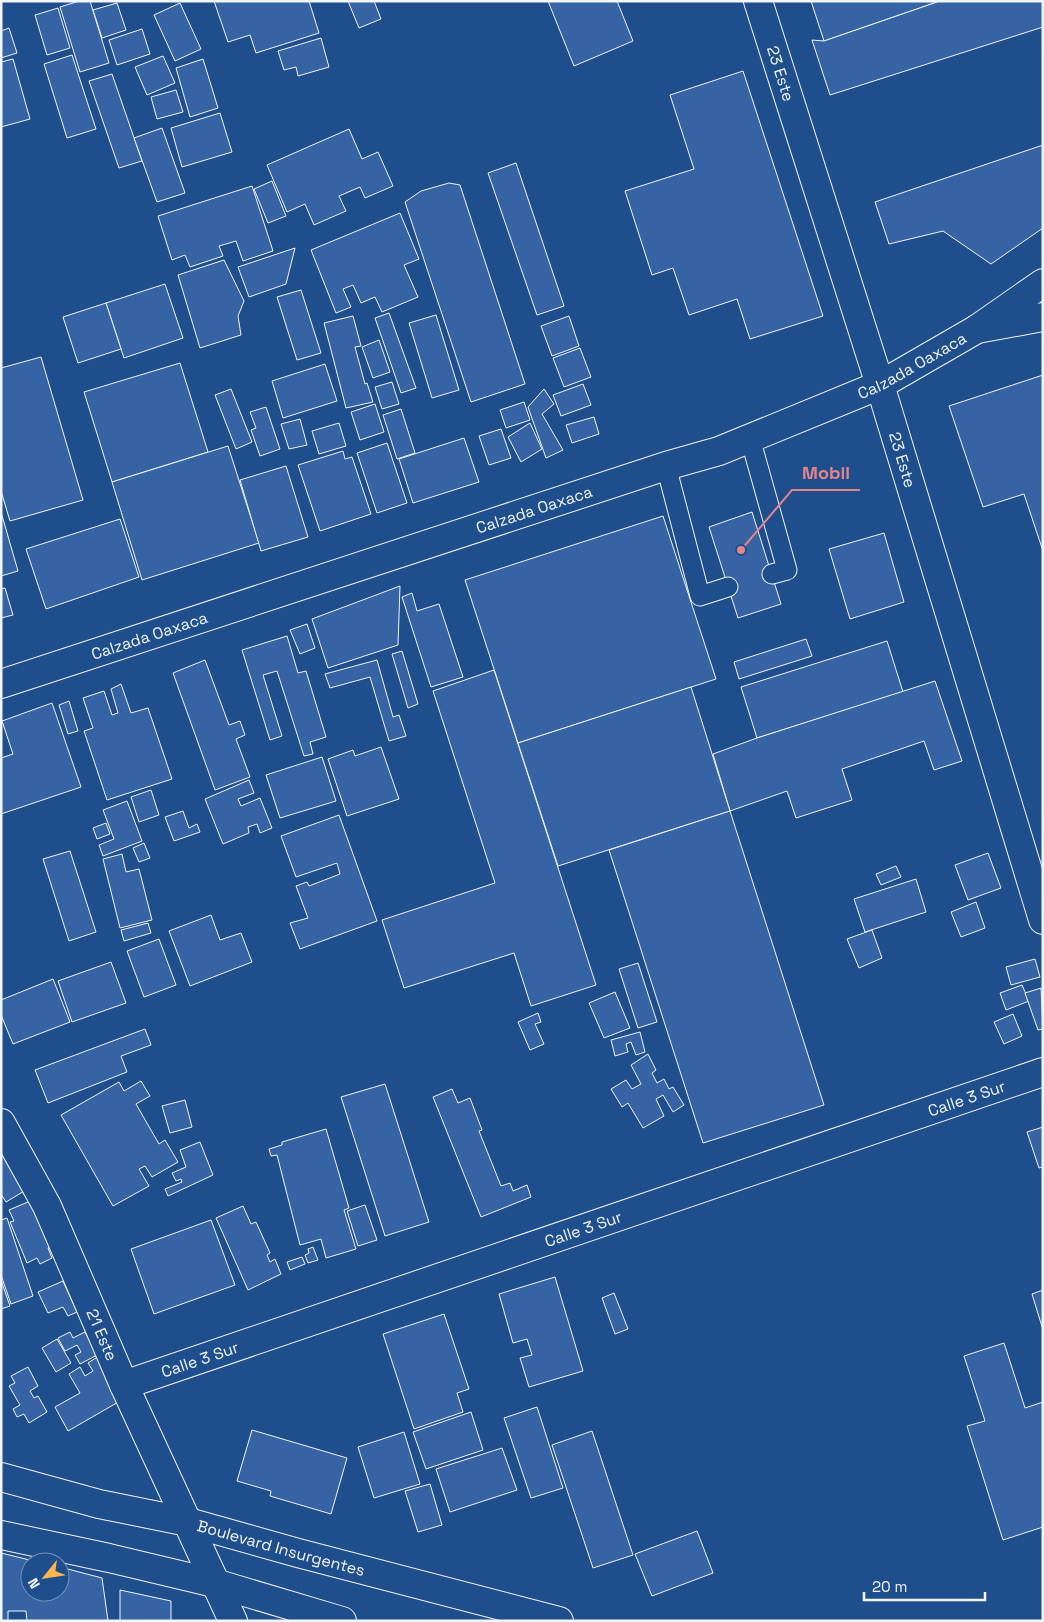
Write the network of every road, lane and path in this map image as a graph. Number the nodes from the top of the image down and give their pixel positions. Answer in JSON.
{"nodes":[{"id":1,"x":758,"y":1,"type":"edge"},
{"id":2,"x":1043,"y":282,"type":"edge"},
{"id":3,"x":1043,"y":318,"type":"edge"},
{"id":4,"x":978,"y":329,"type":"junction"},
{"id":5,"x":880,"y":385,"type":"junction"},
{"id":6,"x":750,"y":438,"type":"junction"},
{"id":7,"x":666,"y":466,"type":"junction"},
{"id":8,"x":772,"y":574,"type":"dead end"},
{"id":9,"x":728,"y":587,"type":"dead end"},
{"id":10,"x":1,"y":684,"type":"edge"},
{"id":11,"x":1043,"y":920,"type":"edge"},
{"id":12,"x":1043,"y":1072,"type":"edge"},
{"id":13,"x":1,"y":1123,"type":"edge"},
{"id":14,"x":124,"y":1385,"type":"junction"},
{"id":15,"x":1,"y":1476,"type":"edge"},
{"id":16,"x":188,"y":1522,"type":"junction"},
{"id":17,"x":1,"y":1535,"type":"edge"},
{"id":18,"x":218,"y":1584,"type":"junction"},
{"id":19,"x":233,"y":1621,"type":"edge"},
{"id":20,"x":342,"y":1621,"type":"edge"},
{"id":21,"x":559,"y":1621,"type":"edge"}],
"edges":[{"from":1,"to":5,"type":"street","name":"23 Este"},
{"from":2,"to":4,"type":"street","name":"Calzada Oaxaca"},
{"from":3,"to":4,"type":"street"},
{"from":4,"to":5,"type":"street","name":"Calzada Oaxaca"},
{"from":5,"to":6,"type":"street","name":"Calzada Oaxaca"},
{"from":5,"to":11,"type":"street","name":"23 Este"},
{"from":6,"to":7,"type":"street","name":"Calzada Oaxaca"},
{"from":6,"to":8,"type":"lane"},
{"from":7,"to":9,"type":"lane"},
{"from":7,"to":10,"type":"street","name":"Calzada Oaxaca"},
{"from":12,"to":14,"type":"street","name":"Calle 3 Sur"},
{"from":13,"to":14,"type":"street","name":"21 Este"},
{"from":14,"to":16,"type":"street","name":"21 Este"},
{"from":15,"to":16,"type":"street","name":"Boulevard Insurgentes"},
{"from":16,"to":18,"type":"street","name":"21 Este"},
{"from":16,"to":21,"type":"street","name":"Boulevard Insurgentes"},
{"from":17,"to":18,"type":"street"},
{"from":18,"to":19,"type":"street","name":"21 Este"},
{"from":18,"to":20,"type":"street"}]}
